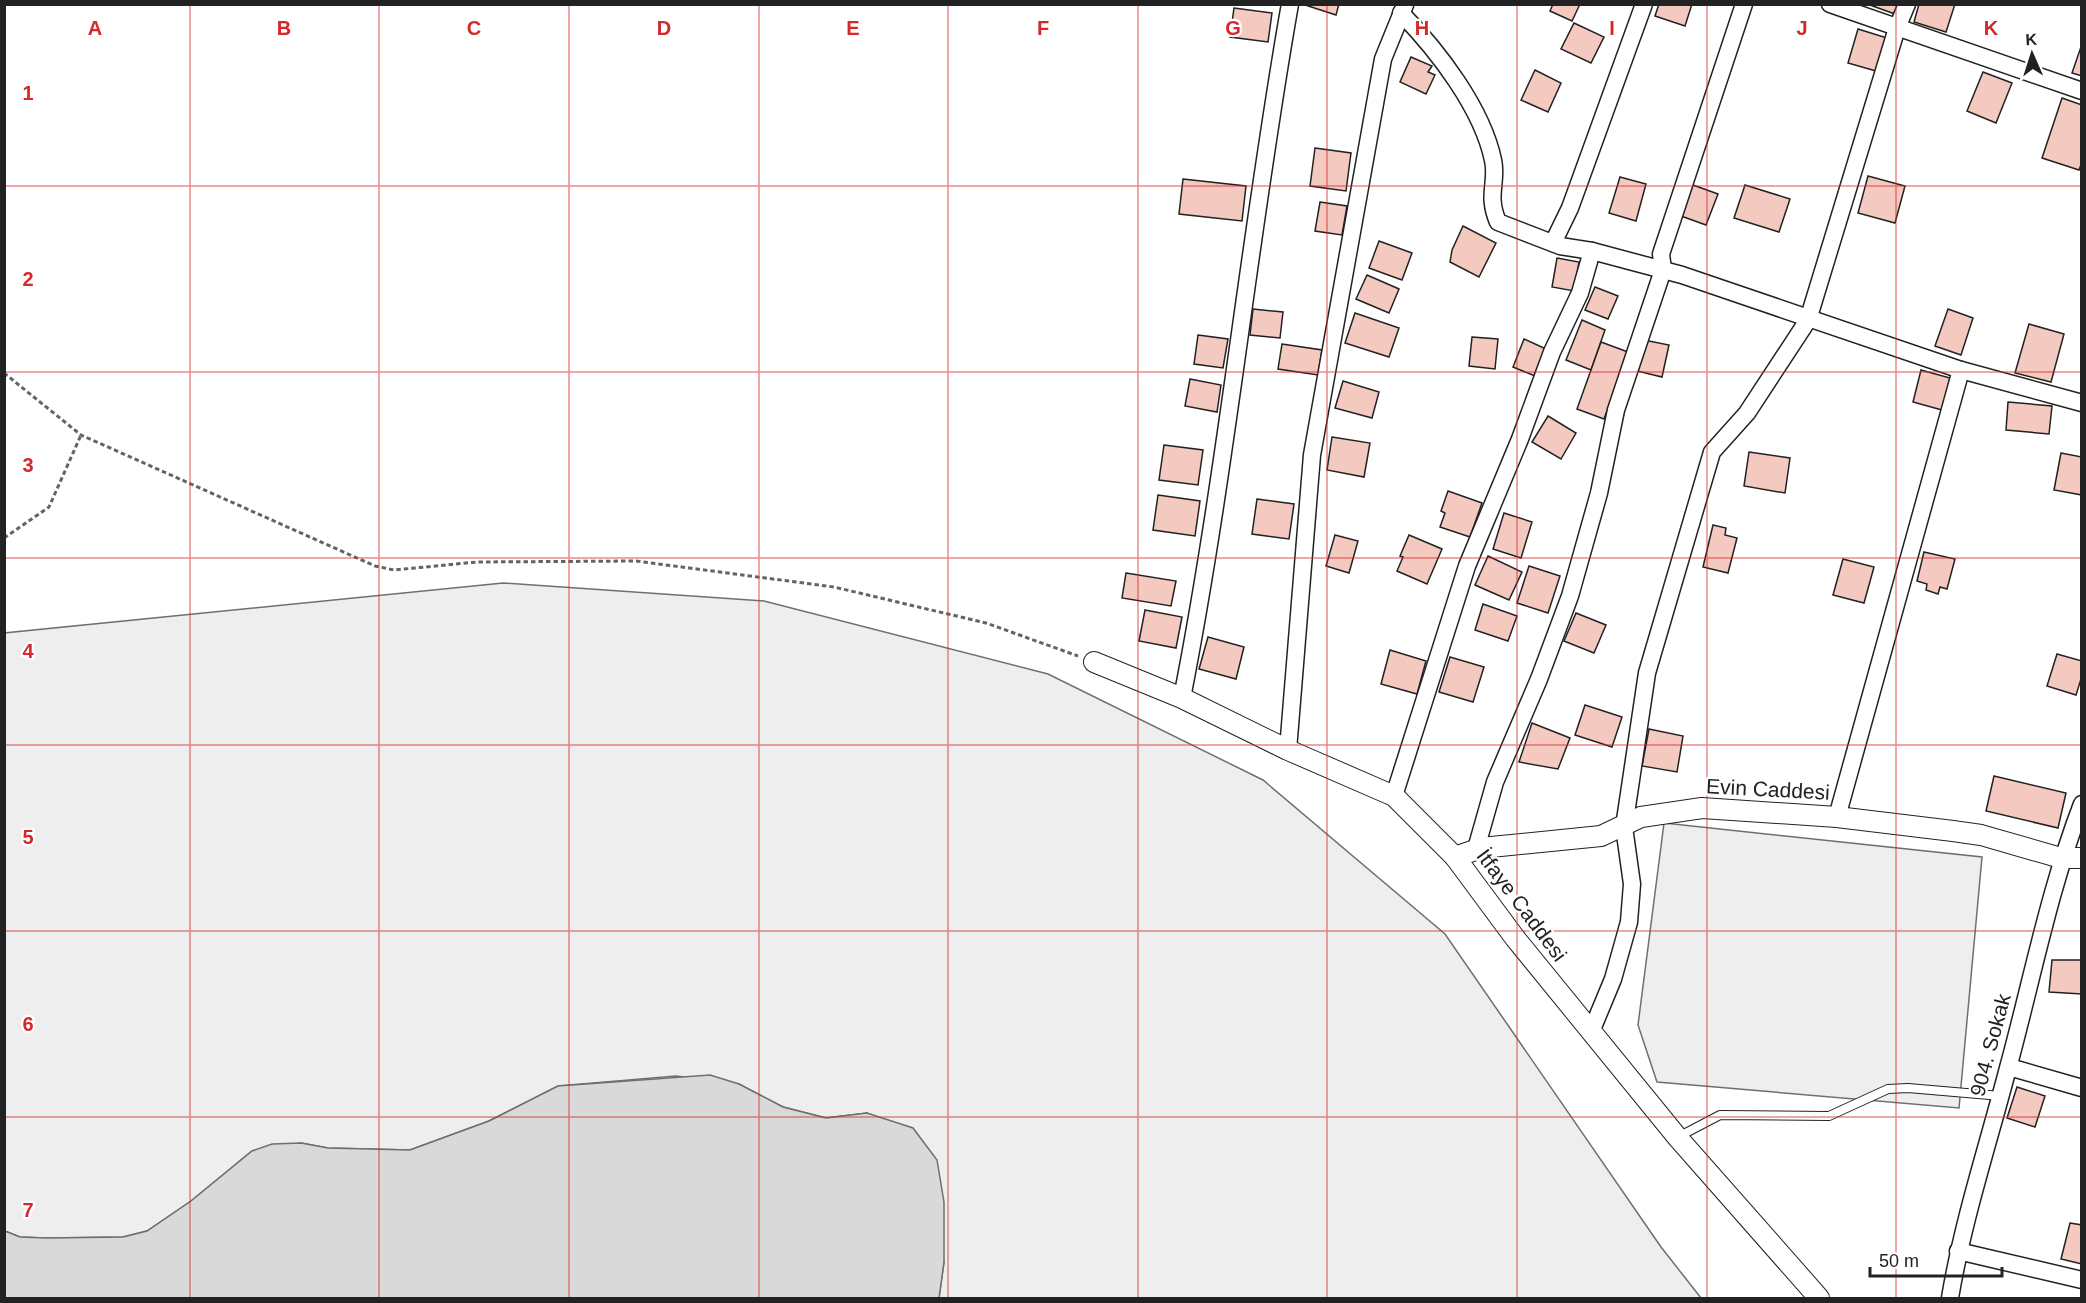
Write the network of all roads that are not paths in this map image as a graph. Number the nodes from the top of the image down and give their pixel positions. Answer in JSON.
{"nodes":[{"id":1,"x":1290,"y":4,"type":"edge"},
{"id":2,"x":1644,"y":4,"type":"edge"},
{"id":3,"x":1744,"y":4,"type":"edge"},
{"id":4,"x":1830,"y":4,"type":"edge"},
{"id":5,"x":1906,"y":4,"type":"edge"},
{"id":6,"x":1403,"y":9,"type":"edge"},
{"id":7,"x":1897,"y":28,"type":"junction"},
{"id":8,"x":2082,"y":91,"type":"edge"},
{"id":9,"x":1553,"y":243,"type":"junction"},
{"id":10,"x":1592,"y":251,"type":"junction"},
{"id":11,"x":1663,"y":270,"type":"junction"},
{"id":12,"x":1808,"y":320,"type":"junction"},
{"id":13,"x":1961,"y":370,"type":"junction"},
{"id":14,"x":2082,"y":404,"type":"edge"},
{"id":15,"x":1094,"y":662,"type":"road end"},
{"id":16,"x":1182,"y":698,"type":"junction"},
{"id":17,"x":1288,"y":750,"type":"junction"},
{"id":18,"x":1394,"y":796,"type":"junction"},
{"id":19,"x":2082,"y":804,"type":"edge"},
{"id":20,"x":1837,"y":817,"type":"junction"},
{"id":21,"x":1624,"y":827,"type":"junction"},
{"id":22,"x":1476,"y":849,"type":"junction"},
{"id":23,"x":1455,"y":857,"type":"junction"},
{"id":24,"x":2061,"y":858,"type":"junction"},
{"id":25,"x":2082,"y":858,"type":"edge"},
{"id":26,"x":2082,"y":869,"type":"edge"},
{"id":27,"x":1591,"y":1032,"type":"junction"},
{"id":28,"x":2008,"y":1067,"type":"junction"},
{"id":29,"x":2082,"y":1088,"type":"edge"},
{"id":30,"x":2001,"y":1096,"type":"junction"},
{"id":31,"x":1678,"y":1138,"type":"junction"},
{"id":32,"x":1958,"y":1251,"type":"junction"},
{"id":33,"x":2082,"y":1280,"type":"edge"},
{"id":34,"x":1819,"y":1299,"type":"edge"},
{"id":35,"x":1950,"y":1299,"type":"edge"}],
"edges":[{"from":1,"to":16,"type":"street"},
{"from":2,"to":9,"type":"street"},
{"from":3,"to":11,"type":"street"},
{"from":4,"to":7,"type":"street"},
{"from":5,"to":7,"type":"street"},
{"from":6,"to":9,"type":"street"},
{"from":6,"to":17,"type":"street"},
{"from":7,"to":8,"type":"street"},
{"from":7,"to":12,"type":"street"},
{"from":9,"to":10,"type":"street"},
{"from":10,"to":11,"type":"street"},
{"from":10,"to":18,"type":"street"},
{"from":11,"to":12,"type":"street"},
{"from":11,"to":22,"type":"street"},
{"from":12,"to":13,"type":"street"},
{"from":12,"to":21,"type":"street"},
{"from":13,"to":14,"type":"street"},
{"from":13,"to":20,"type":"street"},
{"from":15,"to":16,"type":"street","name":"İtfaye Caddesi"},
{"from":16,"to":17,"type":"street","name":"İtfaye Caddesi"},
{"from":17,"to":18,"type":"street","name":"İtfaye Caddesi"},
{"from":18,"to":23,"type":"street","name":"İtfaye Caddesi"},
{"from":19,"to":24,"type":"street","name":"904. Sokak"},
{"from":20,"to":21,"type":"street","name":"Evin Caddesi"},
{"from":20,"to":24,"type":"street","name":"Evin Caddesi"},
{"from":21,"to":22,"type":"street","name":"Evin Caddesi"},
{"from":21,"to":27,"type":"street"},
{"from":22,"to":23,"type":"street","name":"Evin Caddesi"},
{"from":23,"to":27,"type":"street","name":"İtfaye Caddesi"},
{"from":24,"to":25,"type":"street","name":"Evin Caddesi"},
{"from":24,"to":26,"type":"street"},
{"from":24,"to":28,"type":"street","name":"904. Sokak"},
{"from":27,"to":31,"type":"street","name":"İtfaye Caddesi"},
{"from":28,"to":29,"type":"street"},
{"from":28,"to":30,"type":"street","name":"904. Sokak"},
{"from":30,"to":31,"type":"lane"},
{"from":30,"to":32,"type":"street","name":"904. Sokak"},
{"from":31,"to":34,"type":"street","name":"İtfaye Caddesi"},
{"from":32,"to":33,"type":"street"},
{"from":32,"to":35,"type":"street","name":"904. Sokak"}]}
